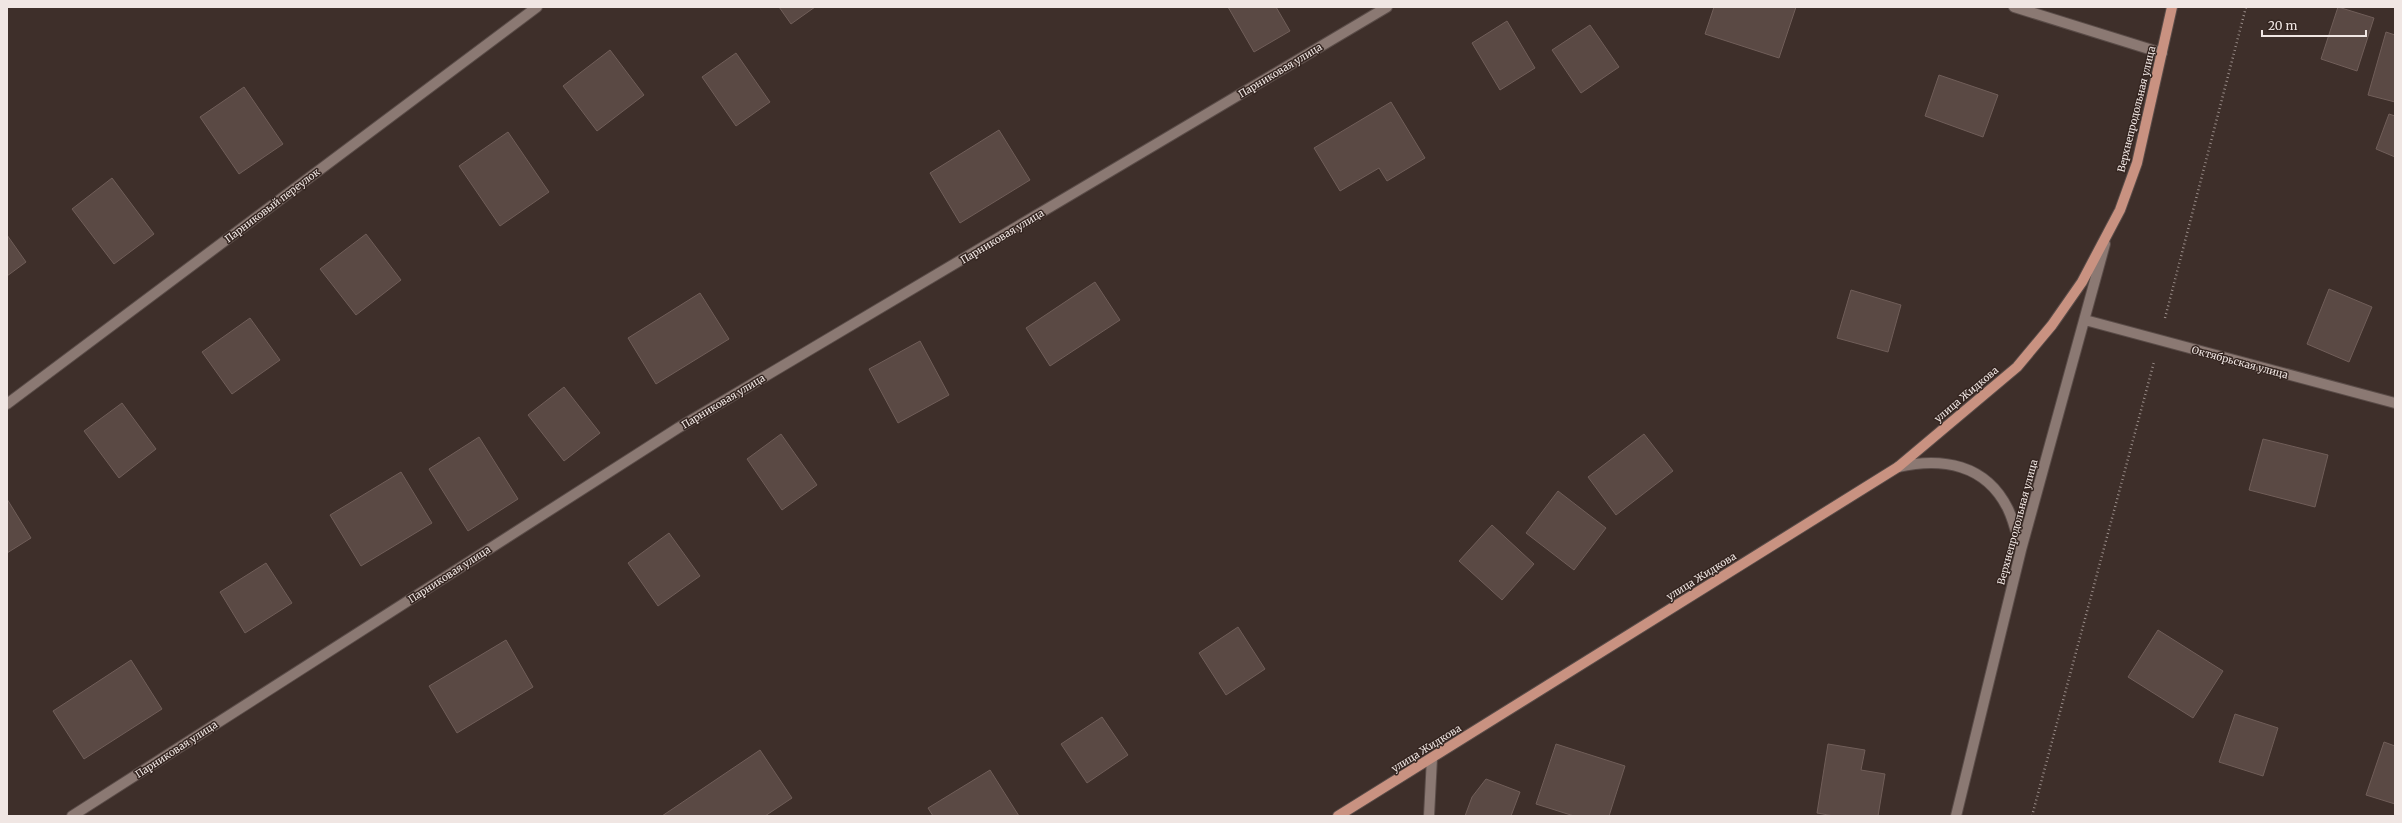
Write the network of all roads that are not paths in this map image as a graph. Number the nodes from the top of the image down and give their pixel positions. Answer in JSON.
{"nodes":[{"id":1,"x":537,"y":7,"type":"edge"},
{"id":2,"x":1387,"y":7,"type":"edge"},
{"id":3,"x":2014,"y":7,"type":"edge"},
{"id":4,"x":2172,"y":7,"type":"edge"},
{"id":5,"x":2162,"y":53,"type":"junction"},
{"id":6,"x":2107,"y":236,"type":"junction"},
{"id":7,"x":2085,"y":320,"type":"junction"},
{"id":8,"x":2052,"y":325,"type":"joint"},
{"id":9,"x":2395,"y":403,"type":"edge"},
{"id":10,"x":7,"y":404,"type":"edge"},
{"id":11,"x":1898,"y":467,"type":"junction"},
{"id":12,"x":2021,"y":550,"type":"junction"},
{"id":13,"x":1432,"y":758,"type":"junction"},
{"id":14,"x":72,"y":816,"type":"edge"},
{"id":15,"x":1338,"y":816,"type":"edge"},
{"id":16,"x":1429,"y":816,"type":"edge"},
{"id":17,"x":1956,"y":816,"type":"edge"}],
"edges":[{"from":1,"to":10,"type":"street","name":"Парниковый переулок"},
{"from":2,"to":14,"type":"street","name":"Парниковая улица"},
{"from":3,"to":5,"type":"street"},
{"from":4,"to":5,"type":"main road","name":"Верхнепродольная улица"},
{"from":5,"to":6,"type":"main road","name":"Верхнепродольная улица"},
{"from":6,"to":7,"type":"street","name":"Верхнепродольная улица"},
{"from":6,"to":8,"type":"main road","name":"Верхнепродольная улица"},
{"from":7,"to":9,"type":"street","name":"Октябрьская улица"},
{"from":7,"to":12,"type":"street","name":"Верхнепродольная улица"},
{"from":8,"to":11,"type":"main road","name":"улица Жидкова"},
{"from":11,"to":12,"type":"street"},
{"from":11,"to":13,"type":"main road","name":"улица Жидкова"},
{"from":12,"to":17,"type":"street","name":"Верхнепродольная улица"},
{"from":13,"to":15,"type":"main road","name":"улица Жидкова"},
{"from":13,"to":16,"type":"street"}]}
